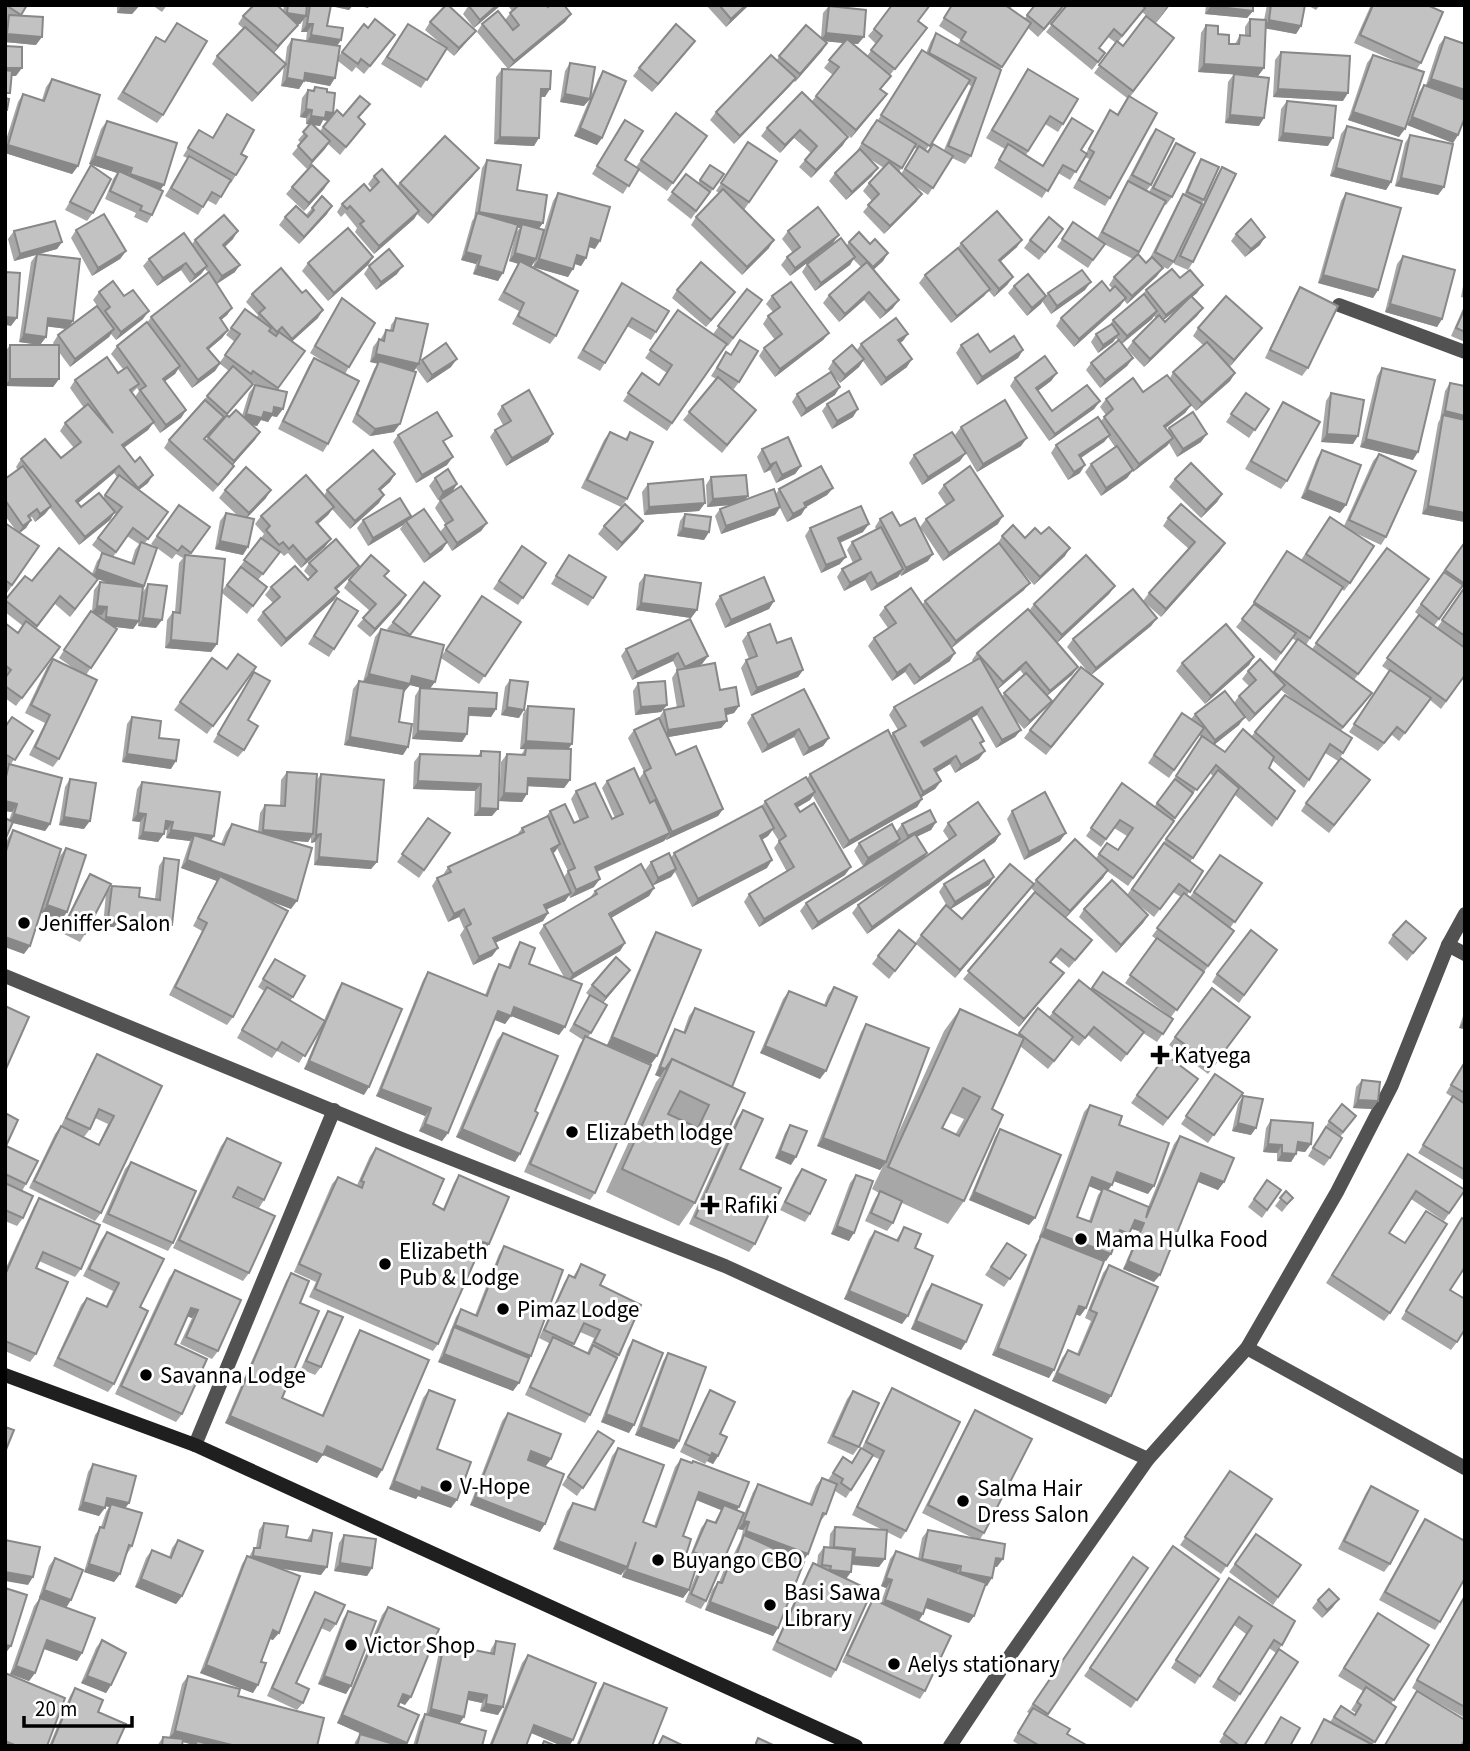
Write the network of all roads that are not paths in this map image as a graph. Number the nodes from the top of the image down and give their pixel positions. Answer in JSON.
{"nodes":[{"id":1,"x":1339,"y":305,"type":"edge"},
{"id":2,"x":1465,"y":352,"type":"edge"},
{"id":3,"x":1465,"y":914,"type":"edge"},
{"id":4,"x":1448,"y":945,"type":"junction"},
{"id":5,"x":1465,"y":954,"type":"edge"},
{"id":6,"x":5,"y":976,"type":"edge"},
{"id":7,"x":334,"y":1110,"type":"junction"},
{"id":8,"x":1247,"y":1348,"type":"junction"},
{"id":9,"x":5,"y":1375,"type":"edge"},
{"id":10,"x":195,"y":1445,"type":"junction"},
{"id":11,"x":1148,"y":1460,"type":"junction"},
{"id":12,"x":1465,"y":1468,"type":"edge"},
{"id":13,"x":856,"y":1746,"type":"edge"},
{"id":14,"x":950,"y":1746,"type":"edge"}],
"edges":[{"from":1,"to":2,"type":"street"},
{"from":3,"to":4,"type":"street"},
{"from":4,"to":5,"type":"street"},
{"from":4,"to":8,"type":"street"},
{"from":6,"to":7,"type":"street"},
{"from":7,"to":10,"type":"street"},
{"from":7,"to":11,"type":"street"},
{"from":8,"to":11,"type":"street"},
{"from":8,"to":12,"type":"street"},
{"from":9,"to":10,"type":"street"},
{"from":10,"to":13,"type":"street"},
{"from":11,"to":14,"type":"street"}]}
